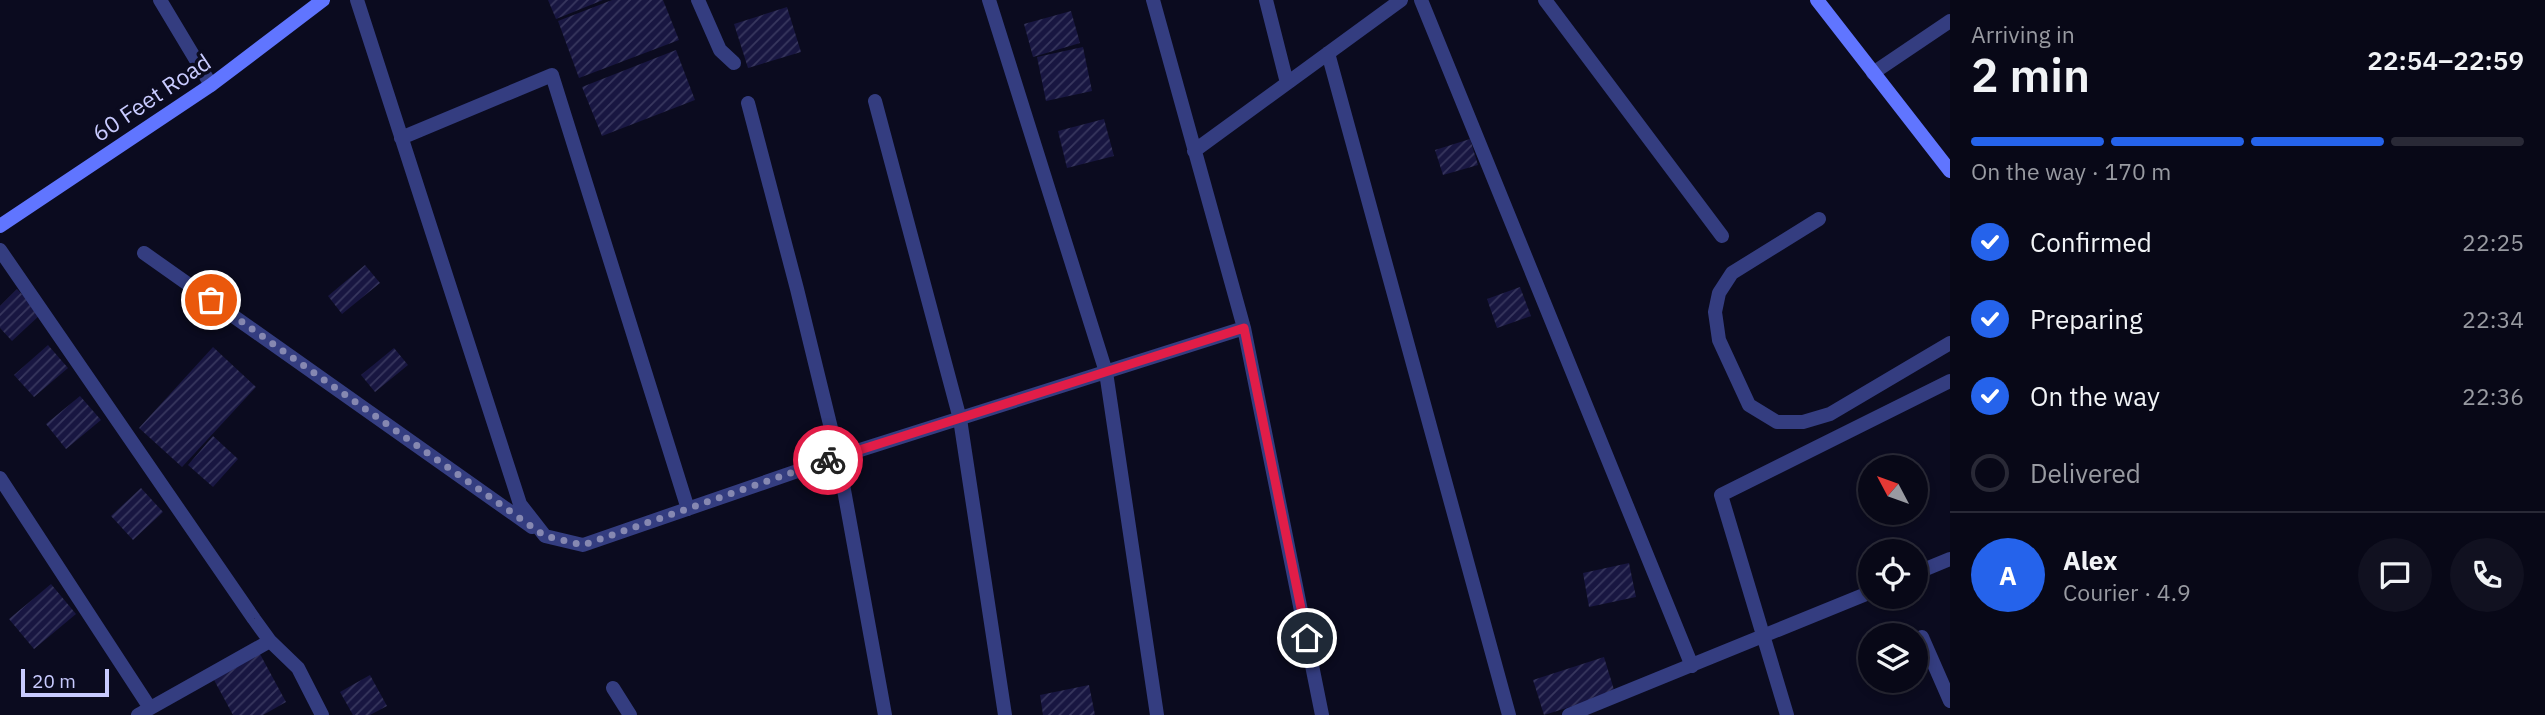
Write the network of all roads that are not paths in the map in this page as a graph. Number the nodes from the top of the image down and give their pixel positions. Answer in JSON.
{"nodes":[{"id":1,"x":160,"y":0,"type":"edge"},
{"id":2,"x":323,"y":0,"type":"edge"},
{"id":3,"x":357,"y":0,"type":"edge"},
{"id":4,"x":698,"y":0,"type":"edge"},
{"id":5,"x":989,"y":0,"type":"edge"},
{"id":6,"x":1153,"y":0,"type":"edge"},
{"id":7,"x":1266,"y":0,"type":"edge"},
{"id":8,"x":1401,"y":0,"type":"edge"},
{"id":9,"x":1421,"y":0,"type":"edge"},
{"id":10,"x":1545,"y":0,"type":"edge"},
{"id":11,"x":1817,"y":0,"type":"edge"},
{"id":12,"x":1950,"y":21,"type":"edge"},
{"id":13,"x":1328,"y":53,"type":"junction"},
{"id":14,"x":734,"y":63,"type":"dead end"},
{"id":15,"x":1873,"y":73,"type":"junction"},
{"id":16,"x":1287,"y":83,"type":"junction"},
{"id":17,"x":211,"y":85,"type":"junction"},
{"id":18,"x":874,"y":101,"type":"dead end"},
{"id":19,"x":748,"y":103,"type":"dead end"},
{"id":20,"x":401,"y":138,"type":"junction"},
{"id":21,"x":1194,"y":151,"type":"junction"},
{"id":22,"x":1950,"y":170,"type":"edge"},
{"id":23,"x":1819,"y":219,"type":"dead end"},
{"id":24,"x":0,"y":226,"type":"edge"},
{"id":25,"x":1722,"y":236,"type":"dead end"},
{"id":26,"x":0,"y":250,"type":"edge"},
{"id":27,"x":144,"y":253,"type":"dead end"},
{"id":28,"x":1244,"y":328,"type":"junction"},
{"id":29,"x":1950,"y":343,"type":"edge"},
{"id":30,"x":1106,"y":372,"type":"junction"},
{"id":31,"x":1950,"y":381,"type":"edge"},
{"id":32,"x":960,"y":419,"type":"junction"},
{"id":33,"x":838,"y":457,"type":"junction"},
{"id":34,"x":0,"y":478,"type":"edge"},
{"id":35,"x":688,"y":509,"type":"junction"},
{"id":36,"x":545,"y":536,"type":"junction"},
{"id":37,"x":1950,"y":559,"type":"edge"},
{"id":38,"x":1928,"y":568,"type":"edge"},
{"id":39,"x":1858,"y":597,"type":"edge"},
{"id":40,"x":1763,"y":636,"type":"junction"},
{"id":41,"x":270,"y":641,"type":"junction"},
{"id":42,"x":1928,"y":651,"type":"edge"},
{"id":43,"x":1692,"y":666,"type":"junction"},
{"id":44,"x":613,"y":688,"type":"dead end"},
{"id":45,"x":1950,"y":701,"type":"edge"},
{"id":46,"x":144,"y":712,"type":"edge"},
{"id":47,"x":322,"y":715,"type":"edge"},
{"id":48,"x":630,"y":715,"type":"edge"},
{"id":49,"x":886,"y":715,"type":"edge"},
{"id":50,"x":1005,"y":715,"type":"edge"},
{"id":51,"x":1157,"y":715,"type":"edge"},
{"id":52,"x":1322,"y":715,"type":"edge"},
{"id":53,"x":1509,"y":715,"type":"edge"},
{"id":54,"x":1569,"y":715,"type":"edge"},
{"id":55,"x":1787,"y":715,"type":"edge"}],
"edges":[{"from":1,"to":17,"type":"street"},
{"from":2,"to":17,"type":"street","name":"60 Feet Road"},
{"from":3,"to":20,"type":"street"},
{"from":4,"to":14,"type":"street"},
{"from":5,"to":30,"type":"street"},
{"from":6,"to":21,"type":"street"},
{"from":7,"to":16,"type":"street"},
{"from":8,"to":13,"type":"street"},
{"from":9,"to":43,"type":"street"},
{"from":10,"to":25,"type":"street"},
{"from":11,"to":15,"type":"street"},
{"from":12,"to":15,"type":"street"},
{"from":13,"to":16,"type":"street"},
{"from":13,"to":53,"type":"street"},
{"from":15,"to":22,"type":"street"},
{"from":16,"to":21,"type":"street"},
{"from":17,"to":24,"type":"street","name":"60 Feet Road"},
{"from":18,"to":32,"type":"street"},
{"from":19,"to":33,"type":"street"},
{"from":20,"to":35,"type":"street"},
{"from":20,"to":36,"type":"street"},
{"from":21,"to":28,"type":"street"},
{"from":23,"to":29,"type":"street"},
{"from":26,"to":41,"type":"street"},
{"from":27,"to":36,"type":"street"},
{"from":28,"to":30,"type":"street"},
{"from":28,"to":52,"type":"street"},
{"from":30,"to":32,"type":"street"},
{"from":30,"to":51,"type":"street"},
{"from":31,"to":40,"type":"street"},
{"from":32,"to":33,"type":"street"},
{"from":32,"to":50,"type":"street"},
{"from":33,"to":35,"type":"street"},
{"from":33,"to":49,"type":"street"},
{"from":34,"to":46,"type":"street"},
{"from":35,"to":36,"type":"street"},
{"from":37,"to":38,"type":"street"},
{"from":39,"to":40,"type":"street"},
{"from":40,"to":43,"type":"street"},
{"from":40,"to":55,"type":"street"},
{"from":41,"to":46,"type":"street"},
{"from":41,"to":47,"type":"street"},
{"from":42,"to":45,"type":"street"},
{"from":43,"to":54,"type":"street"},
{"from":44,"to":48,"type":"street"}]}
